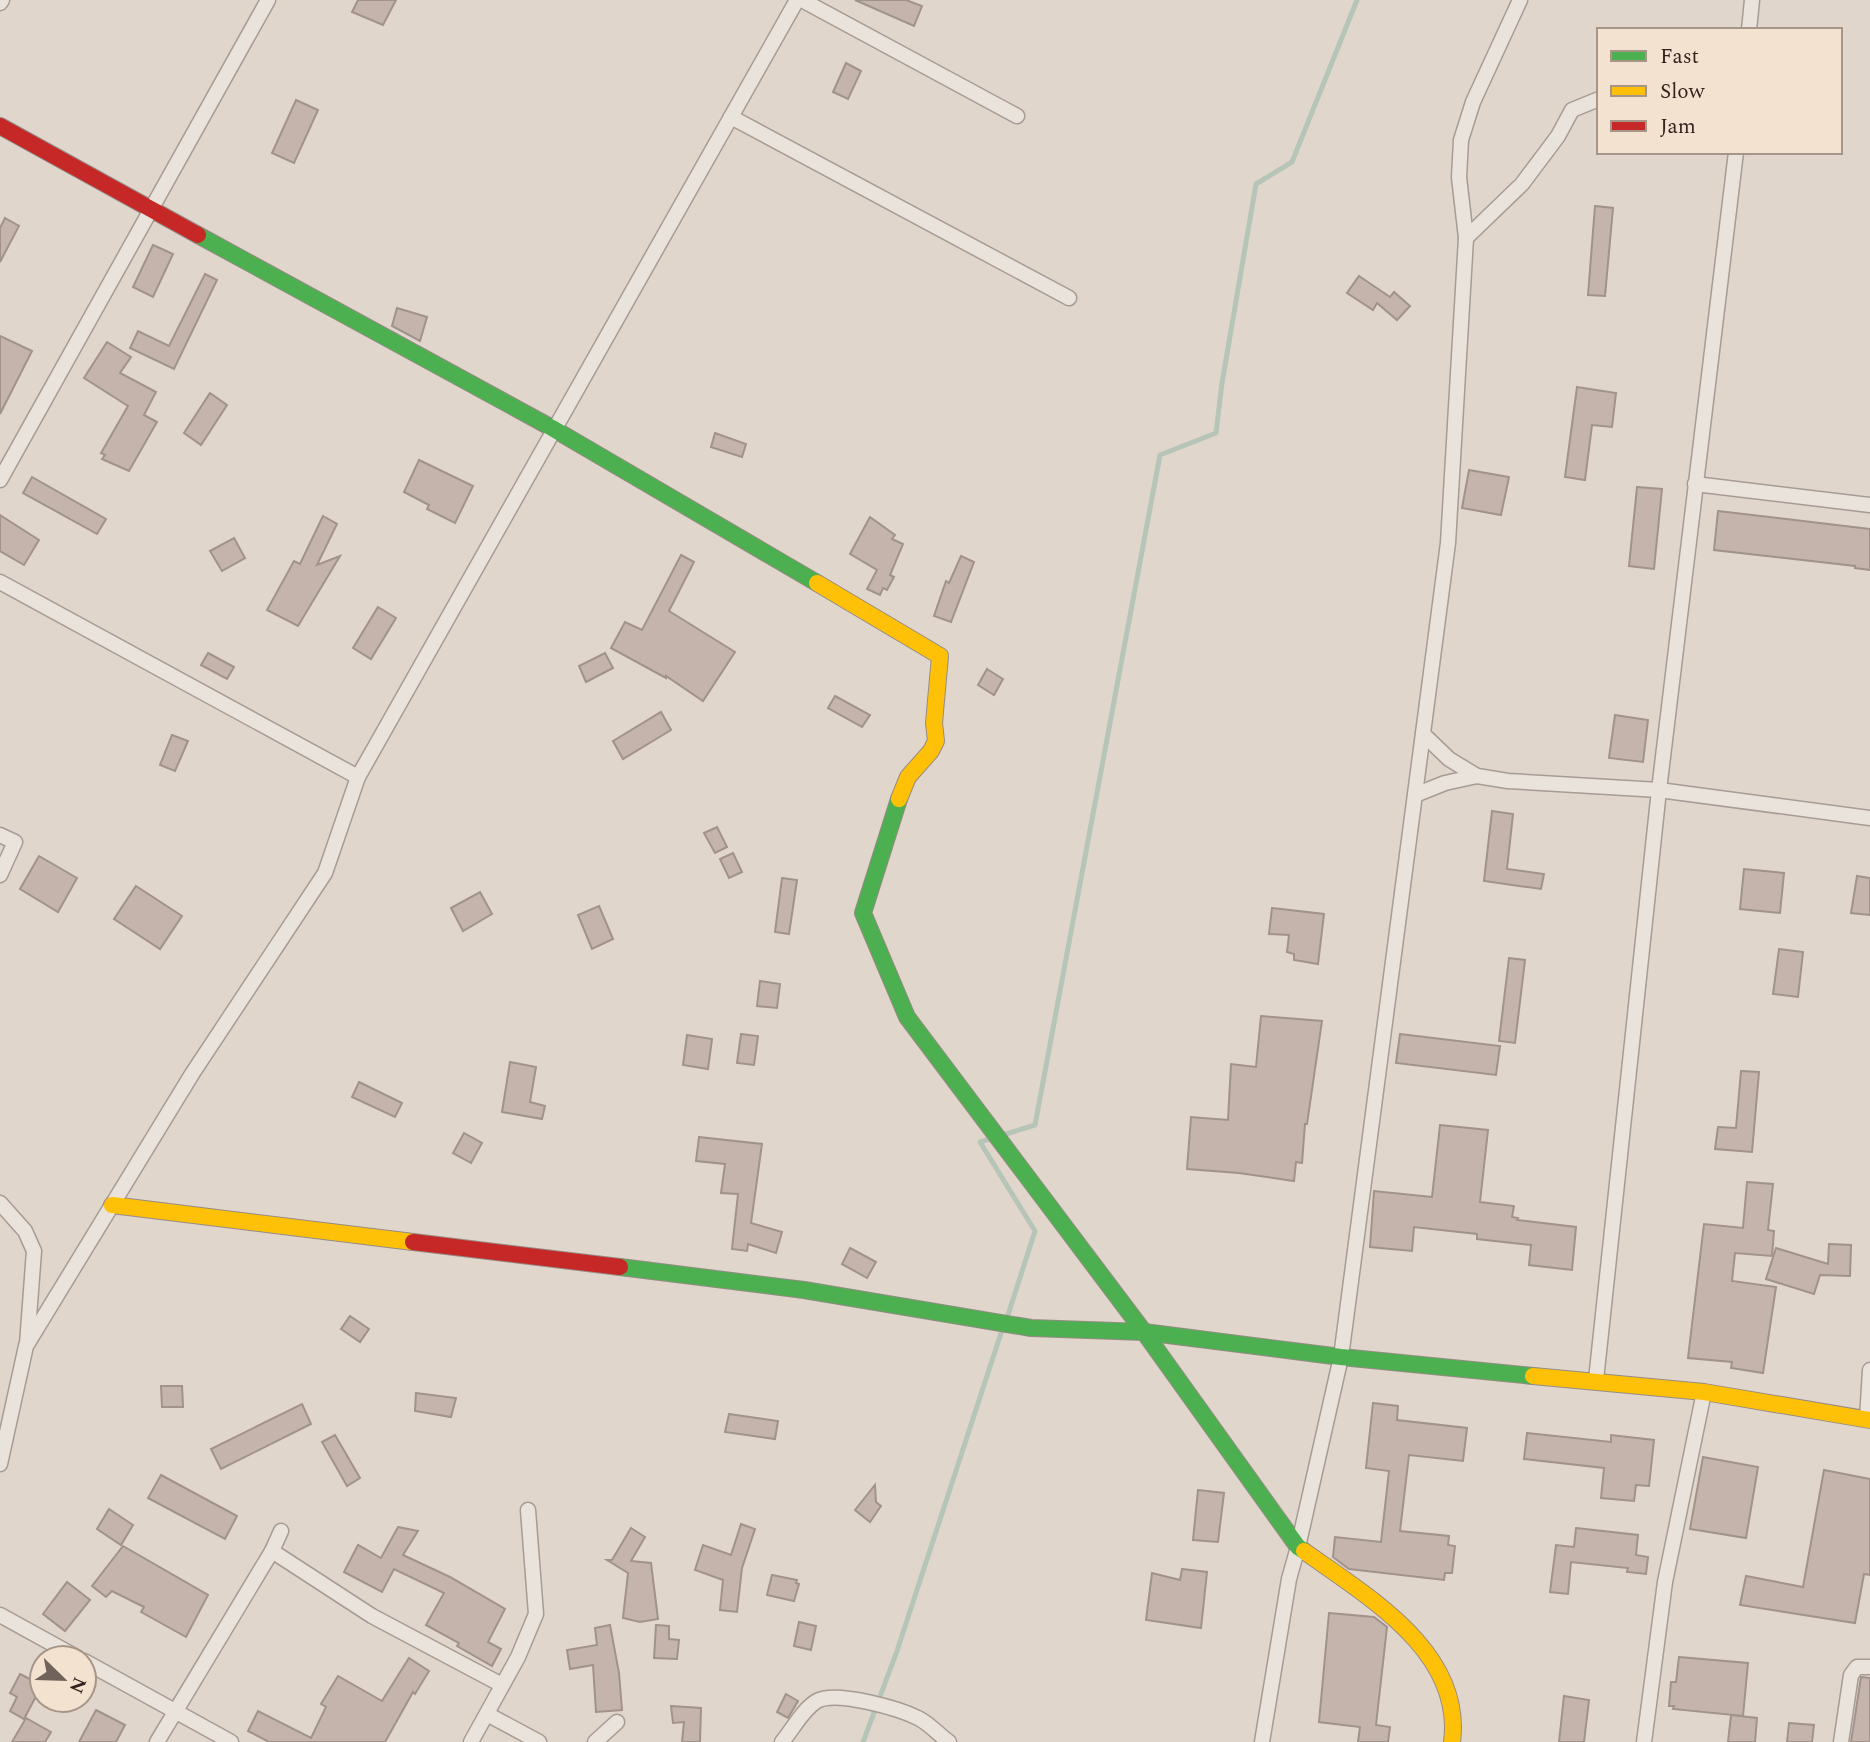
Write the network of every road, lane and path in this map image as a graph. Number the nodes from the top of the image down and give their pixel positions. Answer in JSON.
{"nodes":[{"id":1,"x":268,"y":0,"type":"edge"},
{"id":2,"x":799,"y":0,"type":"edge"},
{"id":3,"x":1520,"y":0,"type":"edge"},
{"id":4,"x":1752,"y":0,"type":"edge"},
{"id":5,"x":1749,"y":28,"type":"edge"},
{"id":6,"x":1597,"y":100,"type":"edge"},
{"id":7,"x":1017,"y":116,"type":"dead end"},
{"id":8,"x":731,"y":117,"type":"junction"},
{"id":9,"x":0,"y":126,"type":"edge"},
{"id":10,"x":1736,"y":154,"type":"edge"},
{"id":11,"x":150,"y":209,"type":"junction"},
{"id":12,"x":1466,"y":238,"type":"junction"},
{"id":13,"x":1069,"y":298,"type":"dead end"},
{"id":14,"x":554,"y":429,"type":"junction"},
{"id":15,"x":0,"y":480,"type":"edge"},
{"id":16,"x":1695,"y":484,"type":"junction"},
{"id":17,"x":1870,"y":505,"type":"edge"},
{"id":18,"x":0,"y":582,"type":"edge"},
{"id":19,"x":1423,"y":734,"type":"junction"},
{"id":20,"x":358,"y":776,"type":"junction"},
{"id":21,"x":1477,"y":776,"type":"junction"},
{"id":22,"x":1659,"y":790,"type":"junction"},
{"id":23,"x":1415,"y":795,"type":"junction"},
{"id":24,"x":1870,"y":818,"type":"edge"},
{"id":25,"x":0,"y":835,"type":"edge"},
{"id":26,"x":0,"y":875,"type":"edge"},
{"id":27,"x":1,"y":1201,"type":"edge"},
{"id":28,"x":112,"y":1205,"type":"junction"},
{"id":29,"x":1144,"y":1332,"type":"junction"},
{"id":30,"x":26,"y":1346,"type":"junction"},
{"id":31,"x":1341,"y":1357,"type":"junction"},
{"id":32,"x":1870,"y":1370,"type":"edge"},
{"id":33,"x":1596,"y":1380,"type":"junction"},
{"id":34,"x":1704,"y":1392,"type":"junction"},
{"id":35,"x":1869,"y":1419,"type":"edge"},
{"id":36,"x":0,"y":1464,"type":"edge"},
{"id":37,"x":528,"y":1510,"type":"dead end"},
{"id":38,"x":281,"y":1531,"type":"dead end"},
{"id":39,"x":1298,"y":1548,"type":"junction"},
{"id":40,"x":272,"y":1552,"type":"junction"},
{"id":41,"x":0,"y":1615,"type":"edge"},
{"id":42,"x":53,"y":1644,"type":"edge"},
{"id":43,"x":1870,"y":1667,"type":"edge"},
{"id":44,"x":98,"y":1669,"type":"edge"},
{"id":45,"x":502,"y":1685,"type":"junction"},
{"id":46,"x":174,"y":1711,"type":"junction"},
{"id":47,"x":487,"y":1714,"type":"junction"},
{"id":48,"x":617,"y":1722,"type":"dead end"},
{"id":49,"x":157,"y":1742,"type":"edge"},
{"id":50,"x":231,"y":1742,"type":"edge"},
{"id":51,"x":471,"y":1742,"type":"edge"},
{"id":52,"x":539,"y":1742,"type":"edge"},
{"id":53,"x":595,"y":1742,"type":"edge"},
{"id":54,"x":782,"y":1742,"type":"edge"},
{"id":55,"x":949,"y":1742,"type":"edge"},
{"id":56,"x":1262,"y":1742,"type":"edge"},
{"id":57,"x":1452,"y":1742,"type":"edge"},
{"id":58,"x":1644,"y":1742,"type":"edge"},
{"id":59,"x":1841,"y":1742,"type":"edge"}],
"edges":[{"from":1,"to":11,"type":"street"},
{"from":2,"to":7,"type":"street"},
{"from":2,"to":8,"type":"street"},
{"from":3,"to":12,"type":"street"},
{"from":4,"to":5,"type":"street"},
{"from":6,"to":12,"type":"street"},
{"from":8,"to":13,"type":"street"},
{"from":8,"to":14,"type":"street"},
{"from":9,"to":11,"type":"street"},
{"from":10,"to":16,"type":"street"},
{"from":11,"to":14,"type":"street"},
{"from":11,"to":15,"type":"street"},
{"from":12,"to":19,"type":"street"},
{"from":14,"to":20,"type":"street"},
{"from":14,"to":29,"type":"street"},
{"from":16,"to":17,"type":"street"},
{"from":16,"to":22,"type":"street"},
{"from":18,"to":20,"type":"street"},
{"from":19,"to":21,"type":"street"},
{"from":19,"to":23,"type":"street"},
{"from":20,"to":28,"type":"street"},
{"from":21,"to":22,"type":"street"},
{"from":21,"to":23,"type":"street"},
{"from":22,"to":24,"type":"street"},
{"from":22,"to":33,"type":"street"},
{"from":23,"to":31,"type":"street"},
{"from":25,"to":26,"type":"street"},
{"from":27,"to":30,"type":"street"},
{"from":28,"to":29,"type":"street"},
{"from":28,"to":30,"type":"street"},
{"from":29,"to":31,"type":"street"},
{"from":29,"to":39,"type":"street"},
{"from":30,"to":36,"type":"street"},
{"from":31,"to":33,"type":"street"},
{"from":31,"to":39,"type":"street"},
{"from":32,"to":35,"type":"street"},
{"from":33,"to":34,"type":"street"},
{"from":34,"to":35,"type":"street"},
{"from":34,"to":58,"type":"street"},
{"from":37,"to":45,"type":"street"},
{"from":38,"to":40,"type":"street"},
{"from":39,"to":56,"type":"street"},
{"from":39,"to":57,"type":"street"},
{"from":40,"to":45,"type":"street"},
{"from":40,"to":46,"type":"street"},
{"from":41,"to":42,"type":"street"},
{"from":43,"to":59,"type":"street"},
{"from":44,"to":46,"type":"street"},
{"from":45,"to":47,"type":"street"},
{"from":46,"to":49,"type":"street"},
{"from":46,"to":50,"type":"street"},
{"from":47,"to":51,"type":"street"},
{"from":47,"to":52,"type":"street"},
{"from":48,"to":53,"type":"street"},
{"from":54,"to":55,"type":"street"}]}
